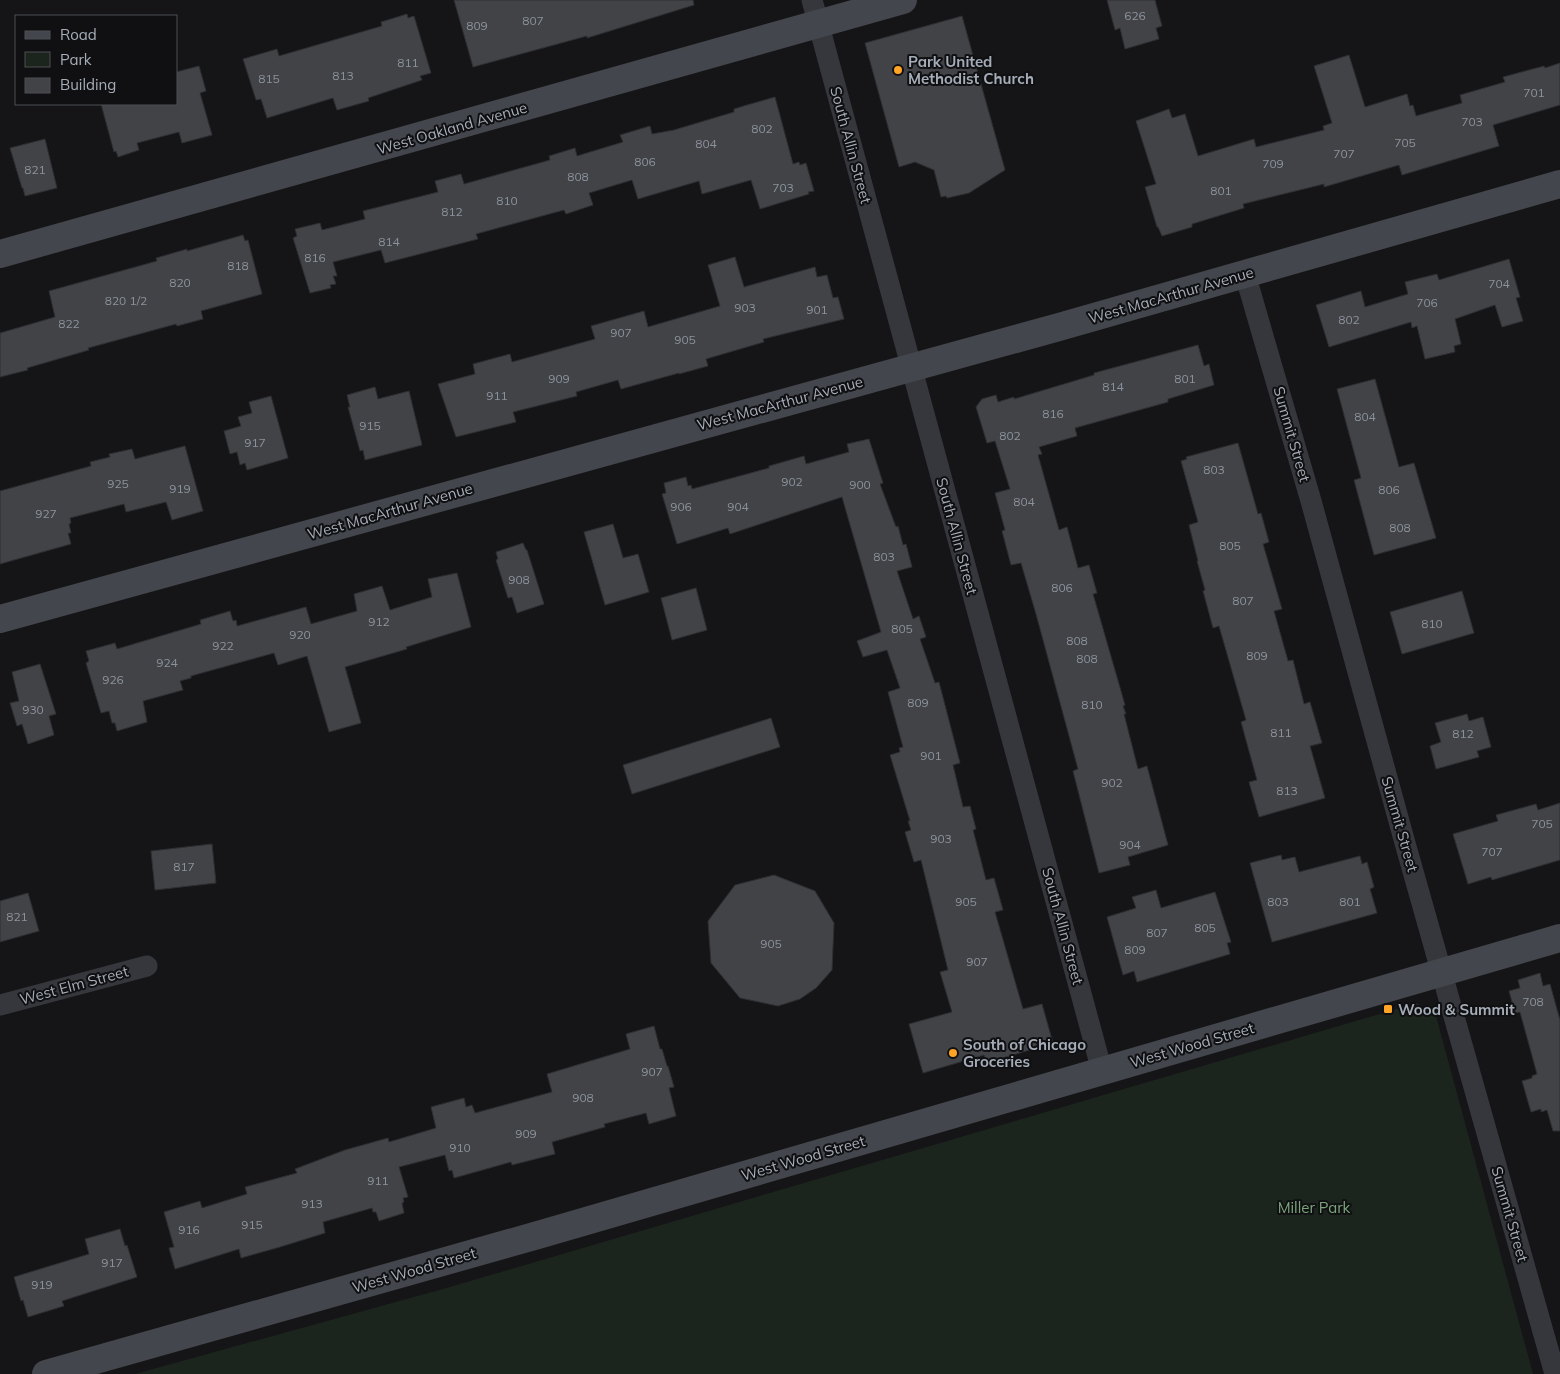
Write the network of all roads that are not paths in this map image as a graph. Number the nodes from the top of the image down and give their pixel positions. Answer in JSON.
{"nodes":[{"id":1,"x":903,"y":0,"type":"edge"},
{"id":2,"x":815,"y":12,"type":"edge"},
{"id":3,"x":1560,"y":184,"type":"edge"},
{"id":4,"x":0,"y":254,"type":"edge"},
{"id":5,"x":1245,"y":274,"type":"junction"},
{"id":6,"x":911,"y":367,"type":"junction"},
{"id":7,"x":0,"y":619,"type":"edge"},
{"id":8,"x":1560,"y":938,"type":"edge"},
{"id":9,"x":147,"y":966,"type":"dead end"},
{"id":10,"x":1442,"y":972,"type":"junction"},
{"id":11,"x":0,"y":1005,"type":"edge"},
{"id":12,"x":1102,"y":1071,"type":"junction"},
{"id":13,"x":46,"y":1374,"type":"edge"},
{"id":14,"x":1555,"y":1374,"type":"edge"}],
"edges":[{"from":1,"to":2,"type":"main road","name":"West Oakland Avenue"},
{"from":2,"to":4,"type":"main road","name":"West Oakland Avenue"},
{"from":2,"to":6,"type":"street","name":"South Allin Street"},
{"from":3,"to":5,"type":"main road","name":"West MacArthur Avenue"},
{"from":5,"to":6,"type":"main road","name":"West MacArthur Avenue"},
{"from":5,"to":10,"type":"street","name":"Summit Street"},
{"from":6,"to":7,"type":"main road","name":"West MacArthur Avenue"},
{"from":6,"to":12,"type":"street","name":"South Allin Street"},
{"from":8,"to":10,"type":"main road","name":"West Wood Street"},
{"from":9,"to":11,"type":"street","name":"West Elm Street"},
{"from":10,"to":12,"type":"main road","name":"West Wood Street"},
{"from":10,"to":14,"type":"street","name":"Summit Street"},
{"from":12,"to":13,"type":"main road","name":"West Wood Street"}]}
